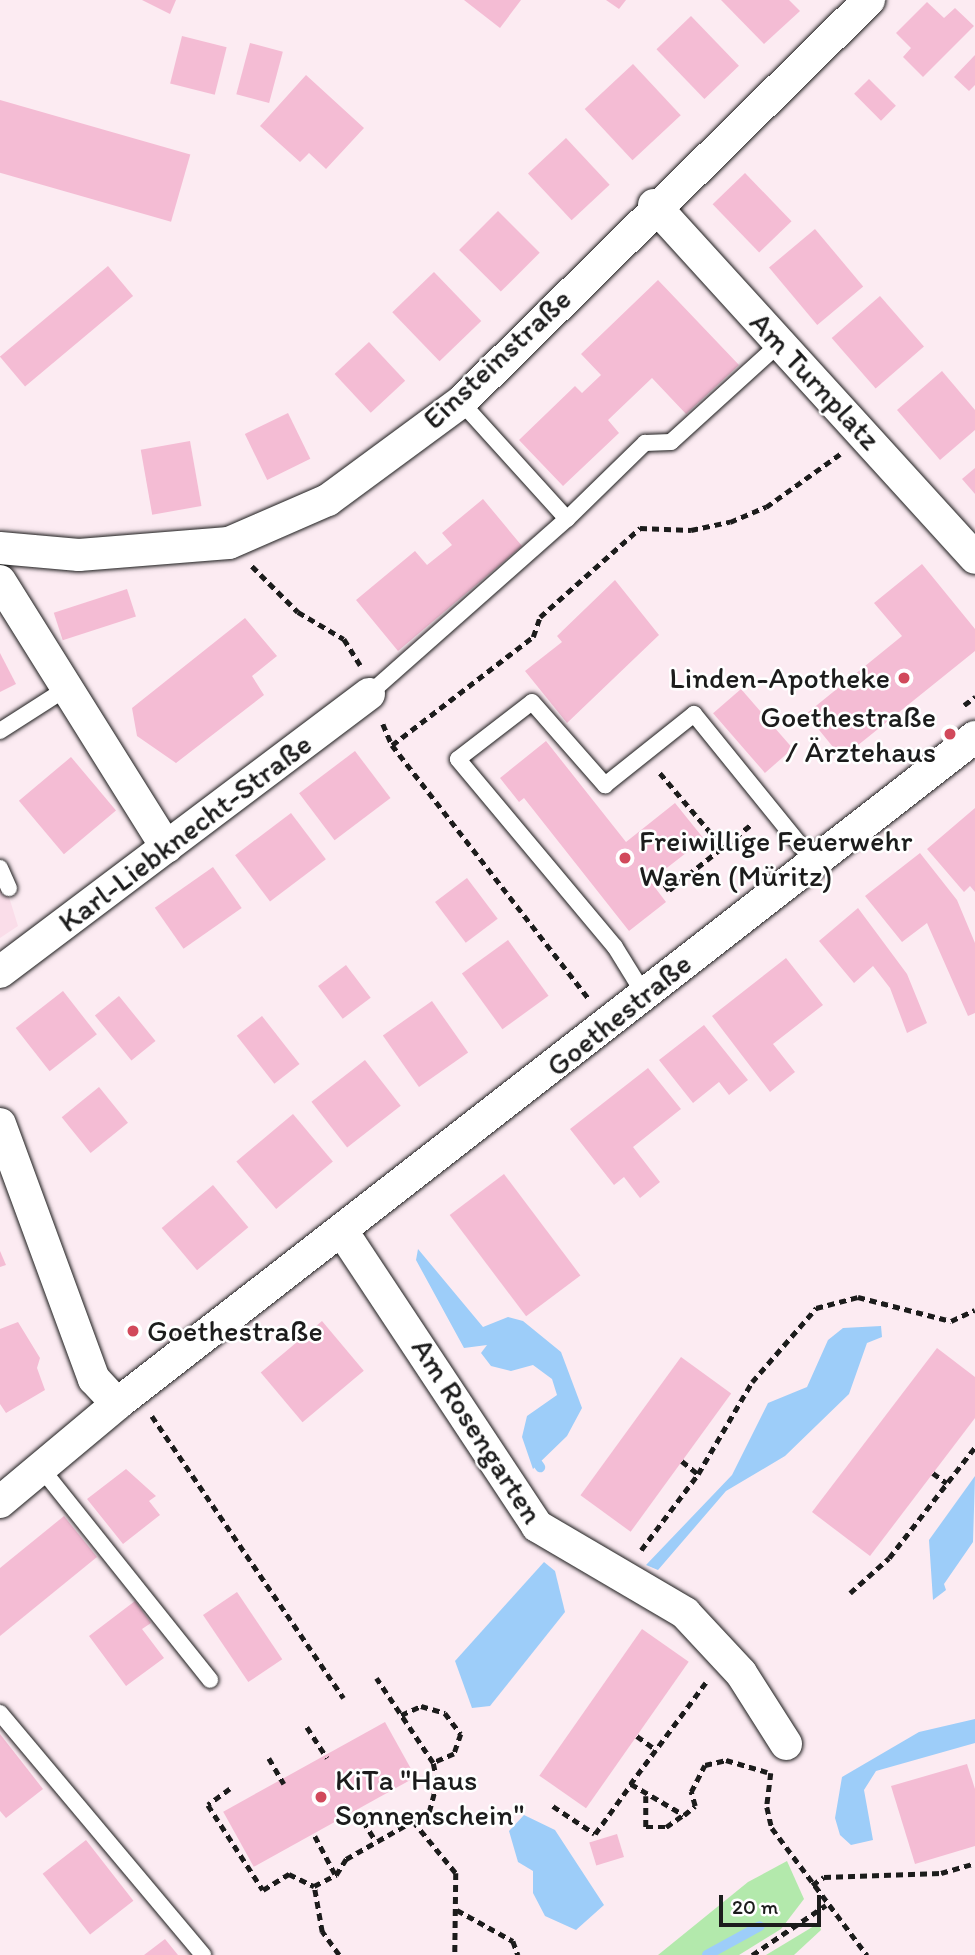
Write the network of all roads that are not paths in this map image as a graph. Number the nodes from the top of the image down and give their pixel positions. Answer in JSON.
{"nodes":[{"id":1,"x":869,"y":0,"type":"edge"},
{"id":2,"x":654,"y":205,"type":"junction"},
{"id":3,"x":779,"y":344,"type":"junction"},
{"id":4,"x":461,"y":402,"type":"junction"},
{"id":5,"x":567,"y":519,"type":"junction"},
{"id":6,"x":0,"y":548,"type":"edge"},
{"id":7,"x":975,"y":558,"type":"edge"},
{"id":8,"x":0,"y":581,"type":"edge"},
{"id":9,"x":67,"y":688,"type":"junction"},
{"id":10,"x":369,"y":694,"type":"joint"},
{"id":11,"x":0,"y":731,"type":"edge"},
{"id":12,"x":975,"y":737,"type":"edge"},
{"id":13,"x":166,"y":847,"type":"junction"},
{"id":14,"x":813,"y":861,"type":"junction"},
{"id":15,"x":0,"y":867,"type":"edge"},
{"id":16,"x":9,"y":888,"type":"dead end"},
{"id":17,"x":0,"y":972,"type":"edge"},
{"id":18,"x":644,"y":994,"type":"junction"},
{"id":19,"x":0,"y":1124,"type":"edge"},
{"id":20,"x":342,"y":1231,"type":"junction"},
{"id":21,"x":117,"y":1404,"type":"junction"},
{"id":22,"x":41,"y":1468,"type":"junction"},
{"id":23,"x":0,"y":1502,"type":"edge"},
{"id":24,"x":210,"y":1680,"type":"dead end"},
{"id":25,"x":0,"y":1713,"type":"edge"},
{"id":26,"x":786,"y":1744,"type":"road end"},
{"id":27,"x":203,"y":1955,"type":"edge"}],
"edges":[{"from":1,"to":2,"type":"street","name":"Einsteinstraße"},
{"from":2,"to":3,"type":"street","name":"Am Turnplatz"},
{"from":2,"to":4,"type":"street","name":"Einsteinstraße"},
{"from":3,"to":5,"type":"lane"},
{"from":3,"to":7,"type":"street","name":"Am Turnplatz"},
{"from":4,"to":5,"type":"lane"},
{"from":4,"to":6,"type":"street","name":"Einsteinstraße"},
{"from":5,"to":10,"type":"lane"},
{"from":8,"to":9,"type":"street"},
{"from":9,"to":11,"type":"lane"},
{"from":9,"to":13,"type":"street"},
{"from":10,"to":13,"type":"street","name":"Karl-Liebknecht-Straße"},
{"from":12,"to":14,"type":"street","name":"Goethestraße"},
{"from":13,"to":17,"type":"street","name":"Karl-Liebknecht-Straße"},
{"from":14,"to":18,"type":"street","name":"Goethestraße"},
{"from":14,"to":18,"type":"lane"},
{"from":15,"to":16,"type":"lane"},
{"from":18,"to":20,"type":"street","name":"Goethestraße"},
{"from":19,"to":21,"type":"street"},
{"from":20,"to":21,"type":"street","name":"Goethestraße"},
{"from":20,"to":26,"type":"street","name":"Am Rosengarten"},
{"from":21,"to":22,"type":"street","name":"Goethestraße"},
{"from":22,"to":23,"type":"street","name":"Goethestraße"},
{"from":22,"to":24,"type":"lane"},
{"from":25,"to":27,"type":"lane"}]}
